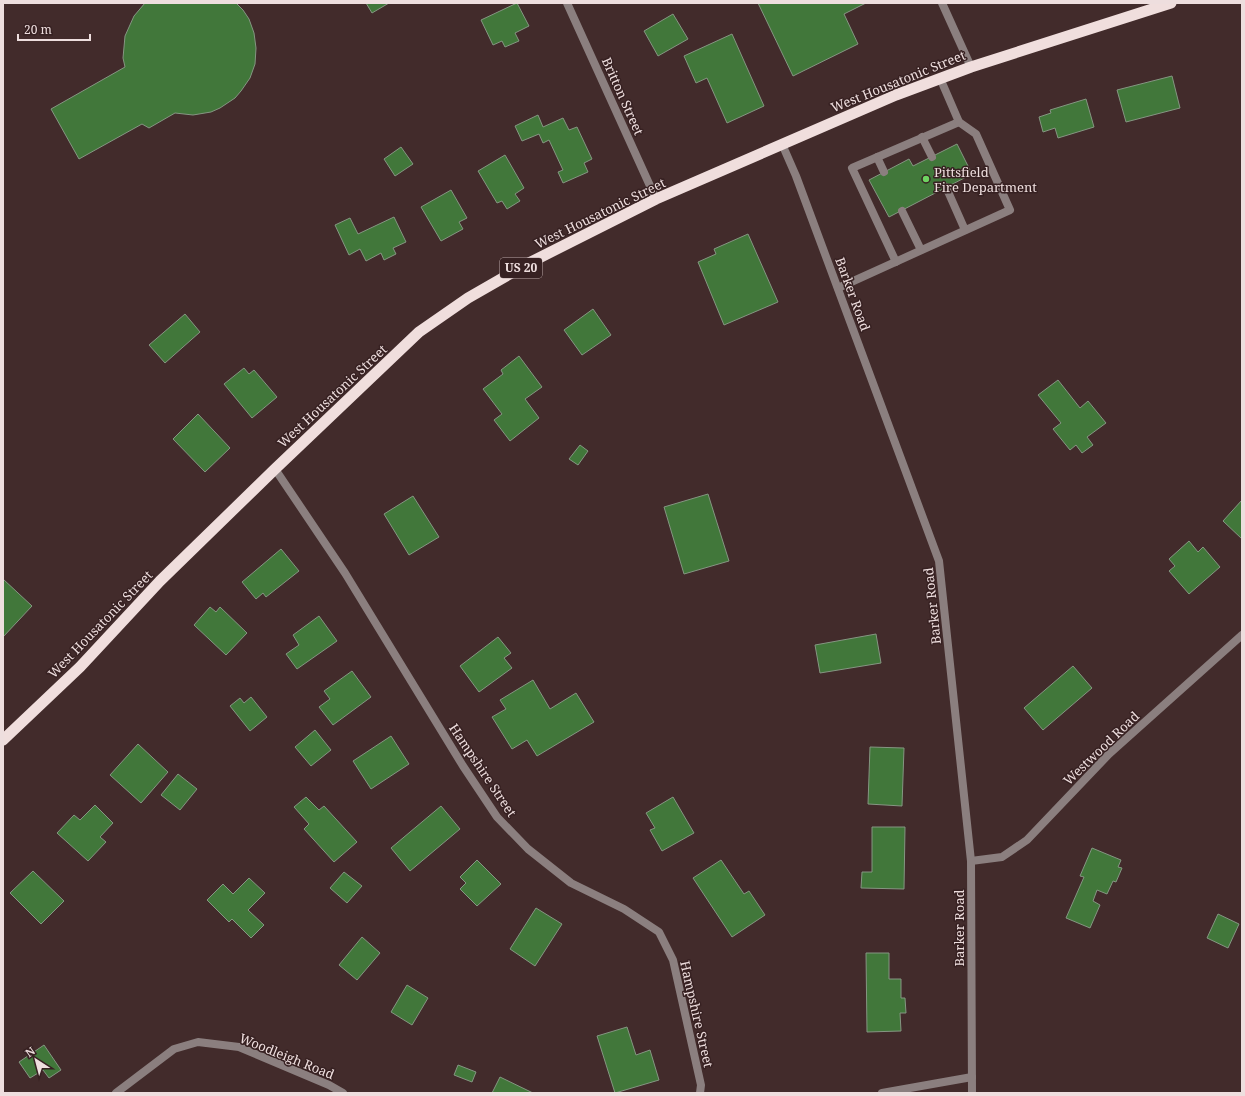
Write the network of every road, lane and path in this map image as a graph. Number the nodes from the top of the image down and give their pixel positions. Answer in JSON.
{"nodes":[{"id":1,"x":567,"y":3,"type":"edge"},
{"id":2,"x":942,"y":3,"type":"edge"},
{"id":3,"x":1171,"y":3,"type":"edge"},
{"id":4,"x":971,"y":67,"type":"junction"},
{"id":5,"x":940,"y":78,"type":"junction"},
{"id":6,"x":959,"y":122,"type":"junction"},
{"id":7,"x":922,"y":138,"type":"junction"},
{"id":8,"x":782,"y":144,"type":"junction"},
{"id":9,"x":877,"y":157,"type":"junction"},
{"id":10,"x":932,"y":157,"type":"dead end"},
{"id":11,"x":884,"y":172,"type":"dead end"},
{"id":12,"x":946,"y":187,"type":"dead end"},
{"id":13,"x":656,"y":199,"type":"junction"},
{"id":14,"x":902,"y":211,"type":"dead end"},
{"id":15,"x":965,"y":230,"type":"junction"},
{"id":16,"x":921,"y":250,"type":"junction"},
{"id":17,"x":896,"y":262,"type":"junction"},
{"id":18,"x":838,"y":288,"type":"junction"},
{"id":19,"x":275,"y":469,"type":"junction"},
{"id":20,"x":1242,"y":635,"type":"edge"},
{"id":21,"x":3,"y":740,"type":"edge"},
{"id":22,"x":971,"y":861,"type":"junction"},
{"id":23,"x":972,"y":1077,"type":"junction"},
{"id":24,"x":116,"y":1093,"type":"edge"},
{"id":25,"x":343,"y":1093,"type":"edge"},
{"id":26,"x":700,"y":1093,"type":"edge"},
{"id":27,"x":882,"y":1093,"type":"edge"},
{"id":28,"x":972,"y":1093,"type":"edge"}],
"edges":[{"from":1,"to":13,"type":"street","name":"Britton Street"},
{"from":2,"to":4,"type":"street"},
{"from":3,"to":4,"type":"highway","name":"West Housatonic Street","number":"US 20"},
{"from":4,"to":5,"type":"highway","name":"West Housatonic Street","number":"US 20"},
{"from":5,"to":6,"type":"street"},
{"from":5,"to":8,"type":"highway","name":"West Housatonic Street","number":"US 20"},
{"from":6,"to":7,"type":"street"},
{"from":6,"to":15,"type":"street"},
{"from":7,"to":9,"type":"street"},
{"from":7,"to":10,"type":"street"},
{"from":8,"to":13,"type":"highway","name":"West Housatonic Street","number":"US 20"},
{"from":8,"to":18,"type":"street","name":"Barker Road"},
{"from":9,"to":11,"type":"street"},
{"from":9,"to":17,"type":"street"},
{"from":12,"to":15,"type":"street"},
{"from":13,"to":19,"type":"highway","name":"West Housatonic Street","number":"US 20"},
{"from":14,"to":16,"type":"street"},
{"from":15,"to":16,"type":"street"},
{"from":16,"to":17,"type":"street"},
{"from":17,"to":18,"type":"street"},
{"from":18,"to":22,"type":"street","name":"Barker Road"},
{"from":19,"to":21,"type":"highway","name":"West Housatonic Street","number":"US 20"},
{"from":19,"to":26,"type":"street","name":"Hampshire Street"},
{"from":20,"to":22,"type":"street","name":"Westwood Road"},
{"from":22,"to":23,"type":"street","name":"Barker Road"},
{"from":23,"to":27,"type":"street"},
{"from":23,"to":28,"type":"street","name":"Barker Road"},
{"from":24,"to":25,"type":"street","name":"Woodleigh Road"}]}
